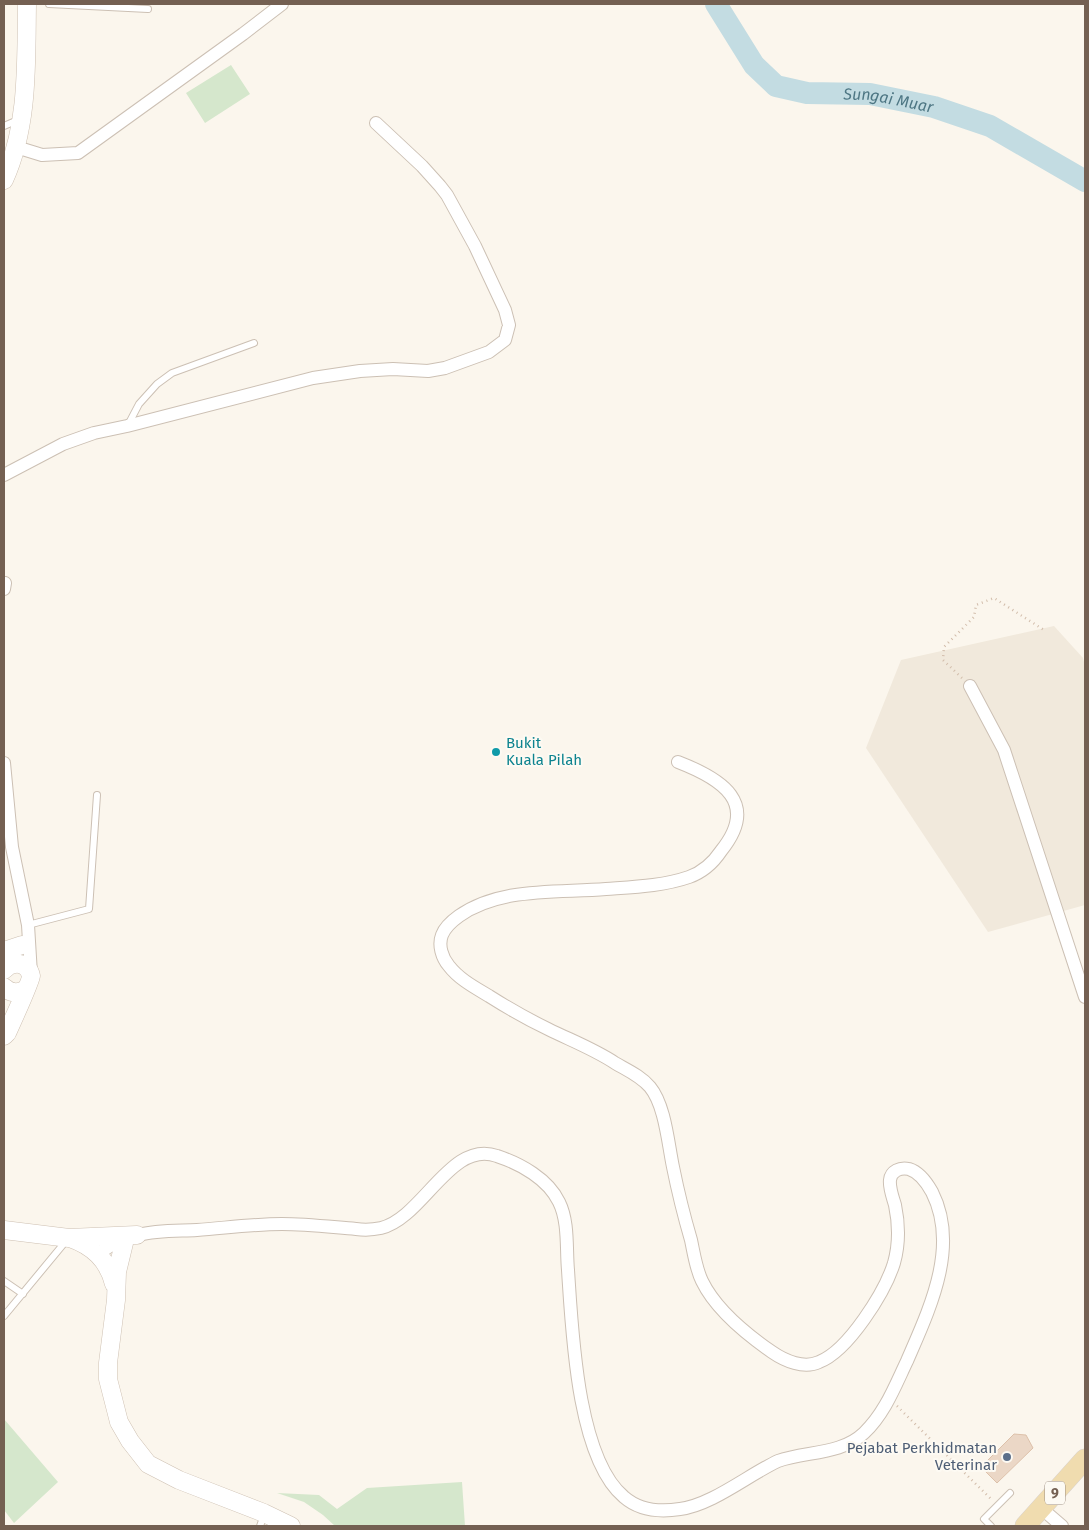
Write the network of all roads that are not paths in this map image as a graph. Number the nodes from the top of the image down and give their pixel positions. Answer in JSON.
{"nodes":[{"id":1,"x":28,"y":4,"type":"edge"},
{"id":2,"x":49,"y":4,"type":"edge"},
{"id":3,"x":282,"y":4,"type":"edge"},
{"id":4,"x":148,"y":9,"type":"dead end"},
{"id":5,"x":22,"y":118,"type":"junction"},
{"id":6,"x":376,"y":123,"type":"dead end"},
{"id":7,"x":4,"y":126,"type":"edge"},
{"id":8,"x":16,"y":147,"type":"junction"},
{"id":9,"x":4,"y":180,"type":"edge"},
{"id":10,"x":254,"y":343,"type":"dead end"},
{"id":11,"x":127,"y":426,"type":"junction"},
{"id":12,"x":4,"y":475,"type":"edge"},
{"id":13,"x":970,"y":686,"type":"road end"},
{"id":14,"x":678,"y":762,"type":"dead end"},
{"id":15,"x":4,"y":763,"type":"edge"},
{"id":16,"x":97,"y":796,"type":"dead end"},
{"id":17,"x":8,"y":846,"type":"edge"},
{"id":18,"x":28,"y":925,"type":"junction"},
{"id":19,"x":22,"y":945,"type":"joint"},
{"id":20,"x":7,"y":963,"type":"edge"},
{"id":21,"x":30,"y":974,"type":"junction"},
{"id":22,"x":13,"y":990,"type":"edge"},
{"id":23,"x":1085,"y":997,"type":"edge"},
{"id":24,"x":5,"y":1034,"type":"edge"},
{"id":25,"x":4,"y":1230,"type":"edge"},
{"id":26,"x":131,"y":1237,"type":"junction"},
{"id":27,"x":69,"y":1238,"type":"junction"},
{"id":28,"x":98,"y":1254,"type":"junction"},
{"id":29,"x":4,"y":1281,"type":"edge"},
{"id":30,"x":116,"y":1289,"type":"junction"},
{"id":31,"x":23,"y":1294,"type":"junction"},
{"id":32,"x":4,"y":1316,"type":"edge"},
{"id":33,"x":1085,"y":1459,"type":"edge"},
{"id":34,"x":1010,"y":1492,"type":"dead end"},
{"id":35,"x":1041,"y":1508,"type":"junction"},
{"id":36,"x":262,"y":1520,"type":"edge"},
{"id":37,"x":291,"y":1526,"type":"edge"},
{"id":38,"x":991,"y":1526,"type":"edge"},
{"id":39,"x":1025,"y":1526,"type":"edge"},
{"id":40,"x":1062,"y":1526,"type":"edge"}],
"edges":[{"from":1,"to":5,"type":"street"},
{"from":2,"to":4,"type":"lane"},
{"from":3,"to":8,"type":"street"},
{"from":5,"to":7,"type":"lane"},
{"from":5,"to":8,"type":"street"},
{"from":6,"to":11,"type":"street"},
{"from":8,"to":9,"type":"street"},
{"from":10,"to":11,"type":"lane"},
{"from":11,"to":12,"type":"street"},
{"from":13,"to":23,"type":"street"},
{"from":14,"to":26,"type":"street"},
{"from":15,"to":17,"type":"street"},
{"from":16,"to":18,"type":"lane"},
{"from":17,"to":18,"type":"street"},
{"from":18,"to":19,"type":"street"},
{"from":18,"to":21,"type":"street"},
{"from":19,"to":20,"type":"street"},
{"from":20,"to":21,"type":"street"},
{"from":21,"to":22,"type":"street"},
{"from":22,"to":24,"type":"street"},
{"from":25,"to":27,"type":"street"},
{"from":26,"to":27,"type":"street"},
{"from":26,"to":28,"type":"street"},
{"from":26,"to":30,"type":"street"},
{"from":27,"to":28,"type":"street"},
{"from":27,"to":31,"type":"lane"},
{"from":28,"to":30,"type":"street"},
{"from":29,"to":31,"type":"lane"},
{"from":30,"to":36,"type":"street"},
{"from":31,"to":32,"type":"lane"},
{"from":33,"to":35,"type":"main road","number":"9"},
{"from":34,"to":38,"type":"lane"},
{"from":35,"to":39,"type":"main road","number":"9"},
{"from":35,"to":40,"type":"street"},
{"from":36,"to":37,"type":"street"}]}
